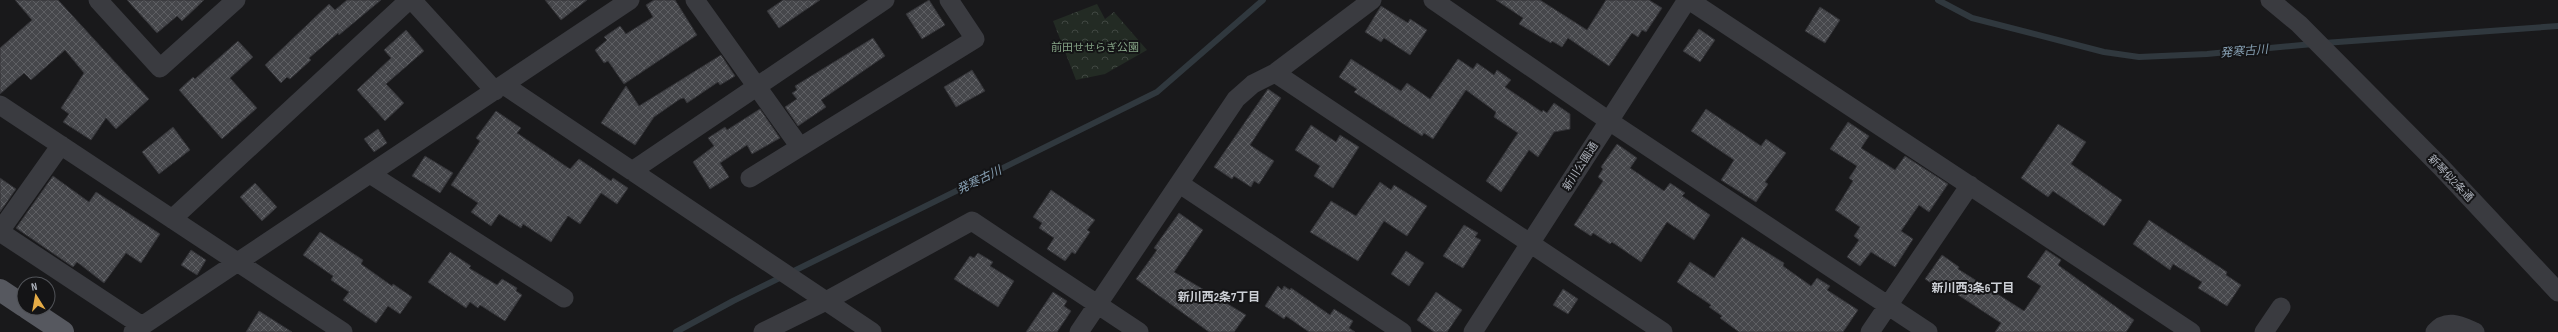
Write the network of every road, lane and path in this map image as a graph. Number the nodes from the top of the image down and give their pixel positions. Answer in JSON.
{"nodes":[{"id":1,"x":98,"y":0,"type":"edge"},
{"id":2,"x":236,"y":0,"type":"edge"},
{"id":3,"x":411,"y":0,"type":"edge"},
{"id":4,"x":630,"y":0,"type":"edge"},
{"id":5,"x":695,"y":0,"type":"edge"},
{"id":6,"x":885,"y":0,"type":"edge"},
{"id":7,"x":949,"y":0,"type":"edge"},
{"id":8,"x":1372,"y":0,"type":"edge"},
{"id":9,"x":1433,"y":0,"type":"edge"},
{"id":10,"x":1688,"y":0,"type":"edge"},
{"id":11,"x":2270,"y":0,"type":"edge"},
{"id":12,"x":1275,"y":73,"type":"junction"},
{"id":13,"x":757,"y":87,"type":"junction"},
{"id":14,"x":499,"y":88,"type":"junction"},
{"id":15,"x":0,"y":105,"type":"edge"},
{"id":16,"x":1609,"y":122,"type":"junction"},
{"id":17,"x":61,"y":146,"type":"junction"},
{"id":18,"x":800,"y":147,"type":"junction"},
{"id":19,"x":632,"y":171,"type":"junction"},
{"id":20,"x":370,"y":174,"type":"junction"},
{"id":21,"x":750,"y":178,"type":"dead end"},
{"id":22,"x":1180,"y":184,"type":"junction"},
{"id":23,"x":1970,"y":186,"type":"junction"},
{"id":24,"x":172,"y":219,"type":"junction"},
{"id":25,"x":0,"y":232,"type":"edge"},
{"id":26,"x":1530,"y":244,"type":"junction"},
{"id":27,"x":237,"y":263,"type":"junction"},
{"id":28,"x":0,"y":290,"type":"edge"},
{"id":29,"x":2558,"y":292,"type":"edge"},
{"id":30,"x":819,"y":297,"type":"junction"},
{"id":31,"x":564,"y":298,"type":"dead end"},
{"id":32,"x":16,"y":301,"type":"edge"},
{"id":33,"x":1098,"y":304,"type":"junction"},
{"id":34,"x":1888,"y":305,"type":"junction"},
{"id":35,"x":2281,"y":308,"type":"dead end"},
{"id":36,"x":39,"y":316,"type":"edge"},
{"id":37,"x":137,"y":329,"type":"edge"},
{"id":38,"x":63,"y":332,"type":"edge"},
{"id":39,"x":343,"y":332,"type":"edge"},
{"id":40,"x":763,"y":332,"type":"edge"},
{"id":41,"x":872,"y":332,"type":"edge"},
{"id":42,"x":1079,"y":332,"type":"edge"},
{"id":43,"x":1139,"y":332,"type":"edge"},
{"id":44,"x":1402,"y":332,"type":"edge"},
{"id":45,"x":1472,"y":332,"type":"edge"},
{"id":46,"x":1663,"y":332,"type":"edge"},
{"id":47,"x":1870,"y":332,"type":"edge"},
{"id":48,"x":1928,"y":332,"type":"edge"},
{"id":49,"x":2191,"y":332,"type":"edge"},
{"id":50,"x":2264,"y":332,"type":"edge"},
{"id":51,"x":2435,"y":332,"type":"edge"},
{"id":52,"x":2475,"y":332,"type":"edge"}],
"edges":[{"from":1,"to":2,"type":"street"},
{"from":3,"to":14,"type":"street"},
{"from":3,"to":24,"type":"street"},
{"from":4,"to":14,"type":"street"},
{"from":5,"to":13,"type":"street"},
{"from":6,"to":13,"type":"street"},
{"from":7,"to":18,"type":"street"},
{"from":8,"to":12,"type":"street"},
{"from":9,"to":16,"type":"street"},
{"from":10,"to":16,"type":"street","name":"新川公園通"},
{"from":10,"to":23,"type":"street"},
{"from":11,"to":29,"type":"street","name":"新琴似2条通"},
{"from":12,"to":22,"type":"street"},
{"from":12,"to":26,"type":"street"},
{"from":13,"to":18,"type":"street"},
{"from":13,"to":19,"type":"street"},
{"from":14,"to":19,"type":"street"},
{"from":14,"to":20,"type":"street"},
{"from":15,"to":17,"type":"street"},
{"from":16,"to":26,"type":"street","name":"新川公園通"},
{"from":16,"to":34,"type":"street"},
{"from":17,"to":24,"type":"street"},
{"from":17,"to":25,"type":"street"},
{"from":18,"to":21,"type":"street"},
{"from":19,"to":30,"type":"street"},
{"from":20,"to":27,"type":"street"},
{"from":20,"to":31,"type":"street"},
{"from":22,"to":33,"type":"street"},
{"from":22,"to":44,"type":"street"},
{"from":23,"to":34,"type":"street"},
{"from":23,"to":49,"type":"street"},
{"from":24,"to":27,"type":"street"},
{"from":25,"to":37,"type":"street"},
{"from":26,"to":45,"type":"street","name":"新川公園通"},
{"from":26,"to":46,"type":"street"},
{"from":27,"to":37,"type":"street"},
{"from":27,"to":39,"type":"street"},
{"from":28,"to":32,"type":"main road"},
{"from":30,"to":33,"type":"street"},
{"from":30,"to":40,"type":"street"},
{"from":30,"to":41,"type":"street"},
{"from":33,"to":42,"type":"street"},
{"from":33,"to":43,"type":"street"},
{"from":34,"to":47,"type":"street"},
{"from":34,"to":48,"type":"street"},
{"from":35,"to":50,"type":"street"},
{"from":36,"to":38,"type":"main road"},
{"from":51,"to":52,"type":"street"}]}
